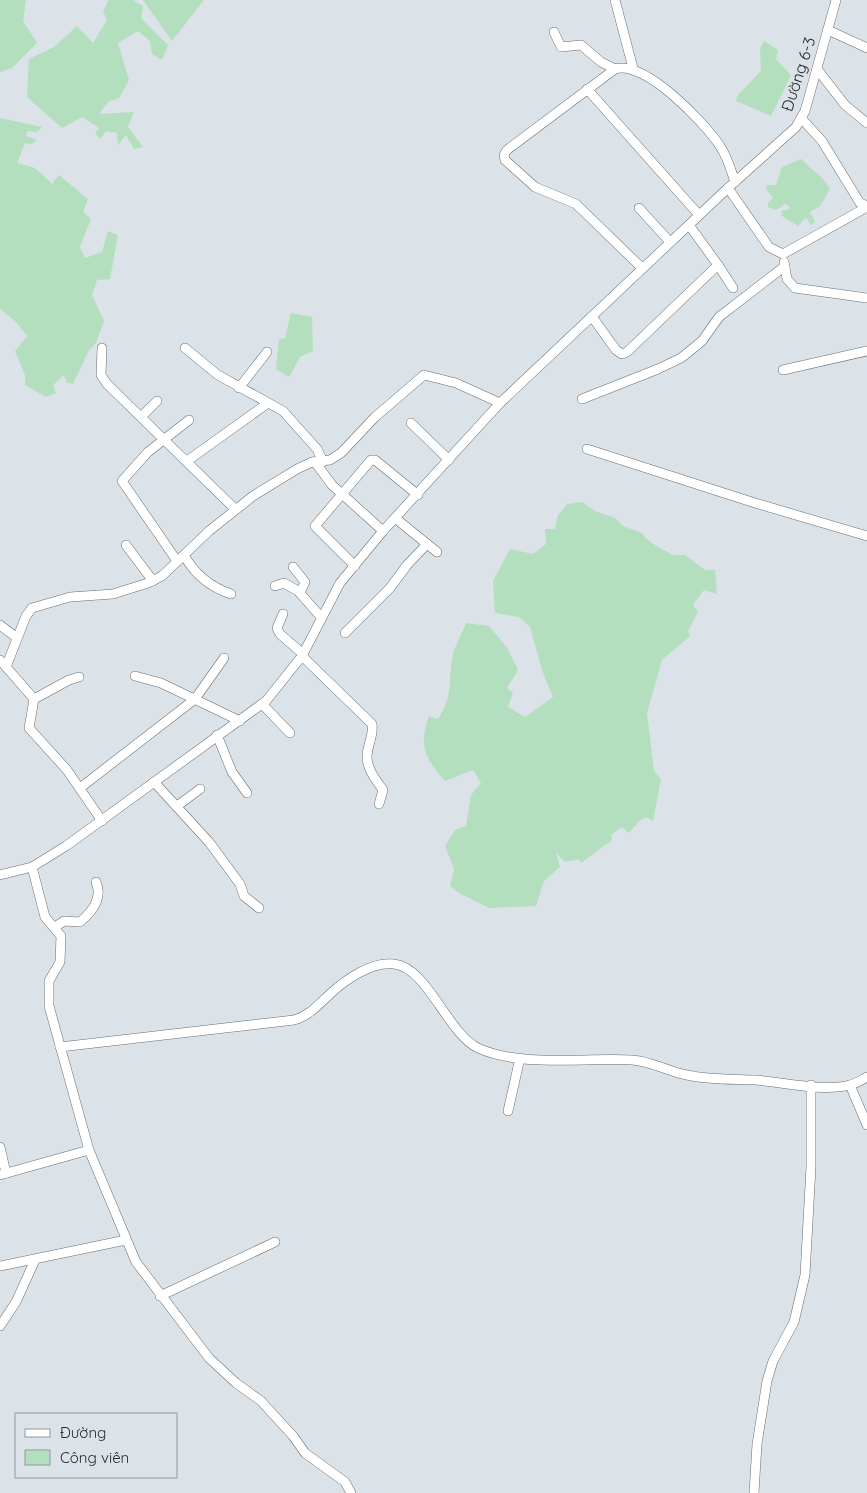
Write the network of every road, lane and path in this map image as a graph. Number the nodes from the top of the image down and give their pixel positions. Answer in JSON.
{"nodes":[{"id":1,"x":615,"y":0,"type":"edge"},
{"id":2,"x":836,"y":0,"type":"edge"},
{"id":3,"x":828,"y":30,"type":"junction"},
{"id":4,"x":554,"y":32,"type":"dead end"},
{"id":5,"x":867,"y":48,"type":"edge"},
{"id":6,"x":633,"y":68,"type":"junction"},
{"id":7,"x":615,"y":69,"type":"junction"},
{"id":8,"x":817,"y":69,"type":"junction"},
{"id":9,"x":587,"y":88,"type":"junction"},
{"id":10,"x":801,"y":118,"type":"junction"},
{"id":11,"x":867,"y":122,"type":"edge"},
{"id":12,"x":731,"y":185,"type":"junction"},
{"id":13,"x":867,"y":206,"type":"edge"},
{"id":14,"x":639,"y":208,"type":"dead end"},
{"id":15,"x":699,"y":216,"type":"junction"},
{"id":16,"x":689,"y":225,"type":"junction"},
{"id":17,"x":670,"y":242,"type":"junction"},
{"id":18,"x":784,"y":254,"type":"junction"},
{"id":19,"x":718,"y":265,"type":"junction"},
{"id":20,"x":785,"y":266,"type":"junction"},
{"id":21,"x":642,"y":268,"type":"junction"},
{"id":22,"x":733,"y":288,"type":"dead end"},
{"id":23,"x":867,"y":298,"type":"edge"},
{"id":24,"x":593,"y":318,"type":"junction"},
{"id":25,"x":102,"y":348,"type":"dead end"},
{"id":26,"x":185,"y":348,"type":"dead end"},
{"id":27,"x":867,"y":350,"type":"edge"},
{"id":28,"x":268,"y":352,"type":"dead end"},
{"id":29,"x":783,"y":370,"type":"dead end"},
{"id":30,"x":239,"y":388,"type":"junction"},
{"id":31,"x":582,"y":399,"type":"dead end"},
{"id":32,"x":156,"y":401,"type":"dead end"},
{"id":33,"x":268,"y":403,"type":"junction"},
{"id":34,"x":500,"y":403,"type":"junction"},
{"id":35,"x":141,"y":417,"type":"junction"},
{"id":36,"x":188,"y":420,"type":"dead end"},
{"id":37,"x":411,"y":423,"type":"dead end"},
{"id":38,"x":164,"y":438,"type":"junction"},
{"id":39,"x":587,"y":449,"type":"dead end"},
{"id":40,"x":449,"y":460,"type":"junction"},
{"id":41,"x":187,"y":461,"type":"junction"},
{"id":42,"x":319,"y":462,"type":"junction"},
{"id":43,"x":342,"y":494,"type":"junction"},
{"id":44,"x":418,"y":494,"type":"junction"},
{"id":45,"x":235,"y":509,"type":"junction"},
{"id":46,"x":395,"y":518,"type":"junction"},
{"id":47,"x":383,"y":531,"type":"junction"},
{"id":48,"x":867,"y":536,"type":"edge"},
{"id":49,"x":428,"y":544,"type":"junction"},
{"id":50,"x":126,"y":546,"type":"dead end"},
{"id":51,"x":437,"y":552,"type":"dead end"},
{"id":52,"x":180,"y":558,"type":"junction"},
{"id":53,"x":355,"y":566,"type":"junction"},
{"id":54,"x":293,"y":567,"type":"dead end"},
{"id":55,"x":153,"y":581,"type":"junction"},
{"id":56,"x":275,"y":586,"type":"dead end"},
{"id":57,"x":300,"y":593,"type":"junction"},
{"id":58,"x":231,"y":594,"type":"dead end"},
{"id":59,"x":283,"y":614,"type":"dead end"},
{"id":60,"x":322,"y":617,"type":"junction"},
{"id":61,"x":0,"y":625,"type":"edge"},
{"id":62,"x":345,"y":633,"type":"dead end"},
{"id":63,"x":18,"y":638,"type":"junction"},
{"id":64,"x":302,"y":654,"type":"junction"},
{"id":65,"x":224,"y":658,"type":"dead end"},
{"id":66,"x":2,"y":662,"type":"edge"},
{"id":67,"x":135,"y":676,"type":"dead end"},
{"id":68,"x":79,"y":677,"type":"dead end"},
{"id":69,"x":34,"y":699,"type":"junction"},
{"id":70,"x":195,"y":699,"type":"junction"},
{"id":71,"x":262,"y":704,"type":"junction"},
{"id":72,"x":240,"y":721,"type":"junction"},
{"id":73,"x":290,"y":733,"type":"dead end"},
{"id":74,"x":217,"y":735,"type":"junction"},
{"id":75,"x":154,"y":782,"type":"junction"},
{"id":76,"x":80,"y":788,"type":"junction"},
{"id":77,"x":200,"y":789,"type":"dead end"},
{"id":78,"x":247,"y":793,"type":"dead end"},
{"id":79,"x":379,"y":804,"type":"dead end"},
{"id":80,"x":177,"y":806,"type":"junction"},
{"id":81,"x":102,"y":821,"type":"junction"},
{"id":82,"x":32,"y":867,"type":"junction"},
{"id":83,"x":0,"y":875,"type":"edge"},
{"id":84,"x":96,"y":882,"type":"dead end"},
{"id":85,"x":259,"y":908,"type":"dead end"},
{"id":86,"x":58,"y":930,"type":"junction"},
{"id":87,"x":60,"y":1046,"type":"junction"},
{"id":88,"x":520,"y":1058,"type":"junction"},
{"id":89,"x":867,"y":1078,"type":"edge"},
{"id":90,"x":811,"y":1085,"type":"junction"},
{"id":91,"x":850,"y":1085,"type":"junction"},
{"id":92,"x":508,"y":1111,"type":"dead end"},
{"id":93,"x":867,"y":1125,"type":"edge"},
{"id":94,"x":0,"y":1147,"type":"edge"},
{"id":95,"x":89,"y":1150,"type":"junction"},
{"id":96,"x":3,"y":1174,"type":"edge"},
{"id":97,"x":126,"y":1240,"type":"junction"},
{"id":98,"x":275,"y":1242,"type":"dead end"},
{"id":99,"x":35,"y":1260,"type":"junction"},
{"id":100,"x":0,"y":1266,"type":"edge"},
{"id":101,"x":160,"y":1296,"type":"junction"},
{"id":102,"x":0,"y":1326,"type":"edge"},
{"id":103,"x":351,"y":1493,"type":"edge"},
{"id":104,"x":754,"y":1493,"type":"edge"}],
"edges":[{"from":1,"to":6,"type":"street"},
{"from":2,"to":3,"type":"street","name":"Đường 6-3"},
{"from":3,"to":5,"type":"street"},
{"from":3,"to":8,"type":"street","name":"Đường 6-3"},
{"from":4,"to":7,"type":"street"},
{"from":6,"to":7,"type":"street"},
{"from":6,"to":12,"type":"street"},
{"from":7,"to":9,"type":"street"},
{"from":8,"to":10,"type":"street","name":"Đường 6-3"},
{"from":8,"to":11,"type":"street"},
{"from":9,"to":15,"type":"street"},
{"from":9,"to":21,"type":"street"},
{"from":10,"to":12,"type":"street","name":"Đường 6-3"},
{"from":10,"to":13,"type":"street"},
{"from":12,"to":15,"type":"street","name":"Đường 6-3"},
{"from":12,"to":18,"type":"street"},
{"from":13,"to":18,"type":"street"},
{"from":14,"to":17,"type":"street"},
{"from":15,"to":16,"type":"street","name":"Đường 6-3"},
{"from":16,"to":17,"type":"street","name":"Đường 6-3"},
{"from":16,"to":19,"type":"street"},
{"from":17,"to":21,"type":"street","name":"Đường 6-3"},
{"from":18,"to":20,"type":"street"},
{"from":19,"to":22,"type":"street"},
{"from":19,"to":24,"type":"street"},
{"from":20,"to":23,"type":"street"},
{"from":20,"to":31,"type":"street"},
{"from":21,"to":24,"type":"street","name":"Đường 6-3"},
{"from":24,"to":34,"type":"street","name":"Đường 6-3"},
{"from":25,"to":35,"type":"street"},
{"from":26,"to":30,"type":"street"},
{"from":27,"to":29,"type":"street"},
{"from":28,"to":30,"type":"street"},
{"from":30,"to":33,"type":"street"},
{"from":32,"to":35,"type":"street"},
{"from":33,"to":41,"type":"street"},
{"from":33,"to":42,"type":"street"},
{"from":34,"to":40,"type":"street","name":"Đường 6-3"},
{"from":34,"to":42,"type":"street"},
{"from":35,"to":38,"type":"street"},
{"from":36,"to":38,"type":"street"},
{"from":37,"to":40,"type":"street"},
{"from":38,"to":41,"type":"street"},
{"from":38,"to":52,"type":"street"},
{"from":39,"to":48,"type":"street"},
{"from":40,"to":44,"type":"street","name":"Đường 6-3"},
{"from":41,"to":45,"type":"street"},
{"from":42,"to":43,"type":"street"},
{"from":42,"to":45,"type":"street"},
{"from":43,"to":44,"type":"street"},
{"from":43,"to":47,"type":"street"},
{"from":43,"to":53,"type":"street"},
{"from":44,"to":46,"type":"street","name":"Đường 6-3"},
{"from":45,"to":52,"type":"street"},
{"from":46,"to":47,"type":"street","name":"Đường 6-3"},
{"from":46,"to":49,"type":"street"},
{"from":47,"to":53,"type":"street","name":"Đường 6-3"},
{"from":49,"to":51,"type":"street"},
{"from":49,"to":62,"type":"street"},
{"from":50,"to":55,"type":"street"},
{"from":52,"to":55,"type":"street"},
{"from":52,"to":58,"type":"street"},
{"from":53,"to":60,"type":"street","name":"Đường 6-3"},
{"from":54,"to":57,"type":"street"},
{"from":55,"to":63,"type":"street"},
{"from":56,"to":57,"type":"street"},
{"from":57,"to":60,"type":"street"},
{"from":59,"to":64,"type":"street"},
{"from":60,"to":64,"type":"street","name":"Đường 6-3"},
{"from":61,"to":63,"type":"street"},
{"from":63,"to":66,"type":"street"},
{"from":64,"to":71,"type":"street","name":"Đường 6-3"},
{"from":64,"to":79,"type":"street"},
{"from":65,"to":70,"type":"street"},
{"from":66,"to":69,"type":"street"},
{"from":67,"to":70,"type":"street"},
{"from":68,"to":69,"type":"street"},
{"from":69,"to":76,"type":"street"},
{"from":70,"to":72,"type":"street"},
{"from":70,"to":76,"type":"street"},
{"from":71,"to":72,"type":"street","name":"Đường 6-3"},
{"from":71,"to":73,"type":"street"},
{"from":72,"to":74,"type":"street","name":"Đường 6-3"},
{"from":74,"to":75,"type":"street","name":"Đường 6-3"},
{"from":74,"to":78,"type":"street"},
{"from":75,"to":80,"type":"street"},
{"from":75,"to":81,"type":"street","name":"Đường 6-3"},
{"from":76,"to":81,"type":"street"},
{"from":77,"to":80,"type":"street"},
{"from":80,"to":85,"type":"street"},
{"from":81,"to":82,"type":"street","name":"Đường 6-3"},
{"from":82,"to":83,"type":"street","name":"Đường 6-3"},
{"from":82,"to":86,"type":"street"},
{"from":84,"to":86,"type":"street"},
{"from":86,"to":87,"type":"street"},
{"from":87,"to":88,"type":"street"},
{"from":87,"to":95,"type":"street"},
{"from":88,"to":90,"type":"street"},
{"from":88,"to":92,"type":"street"},
{"from":89,"to":91,"type":"street"},
{"from":90,"to":91,"type":"street"},
{"from":90,"to":104,"type":"street"},
{"from":91,"to":93,"type":"street"},
{"from":94,"to":96,"type":"street"},
{"from":95,"to":96,"type":"street"},
{"from":95,"to":97,"type":"street"},
{"from":97,"to":99,"type":"street"},
{"from":97,"to":101,"type":"street"},
{"from":98,"to":101,"type":"street"},
{"from":99,"to":100,"type":"street"},
{"from":99,"to":102,"type":"street"},
{"from":101,"to":103,"type":"street"}]}
